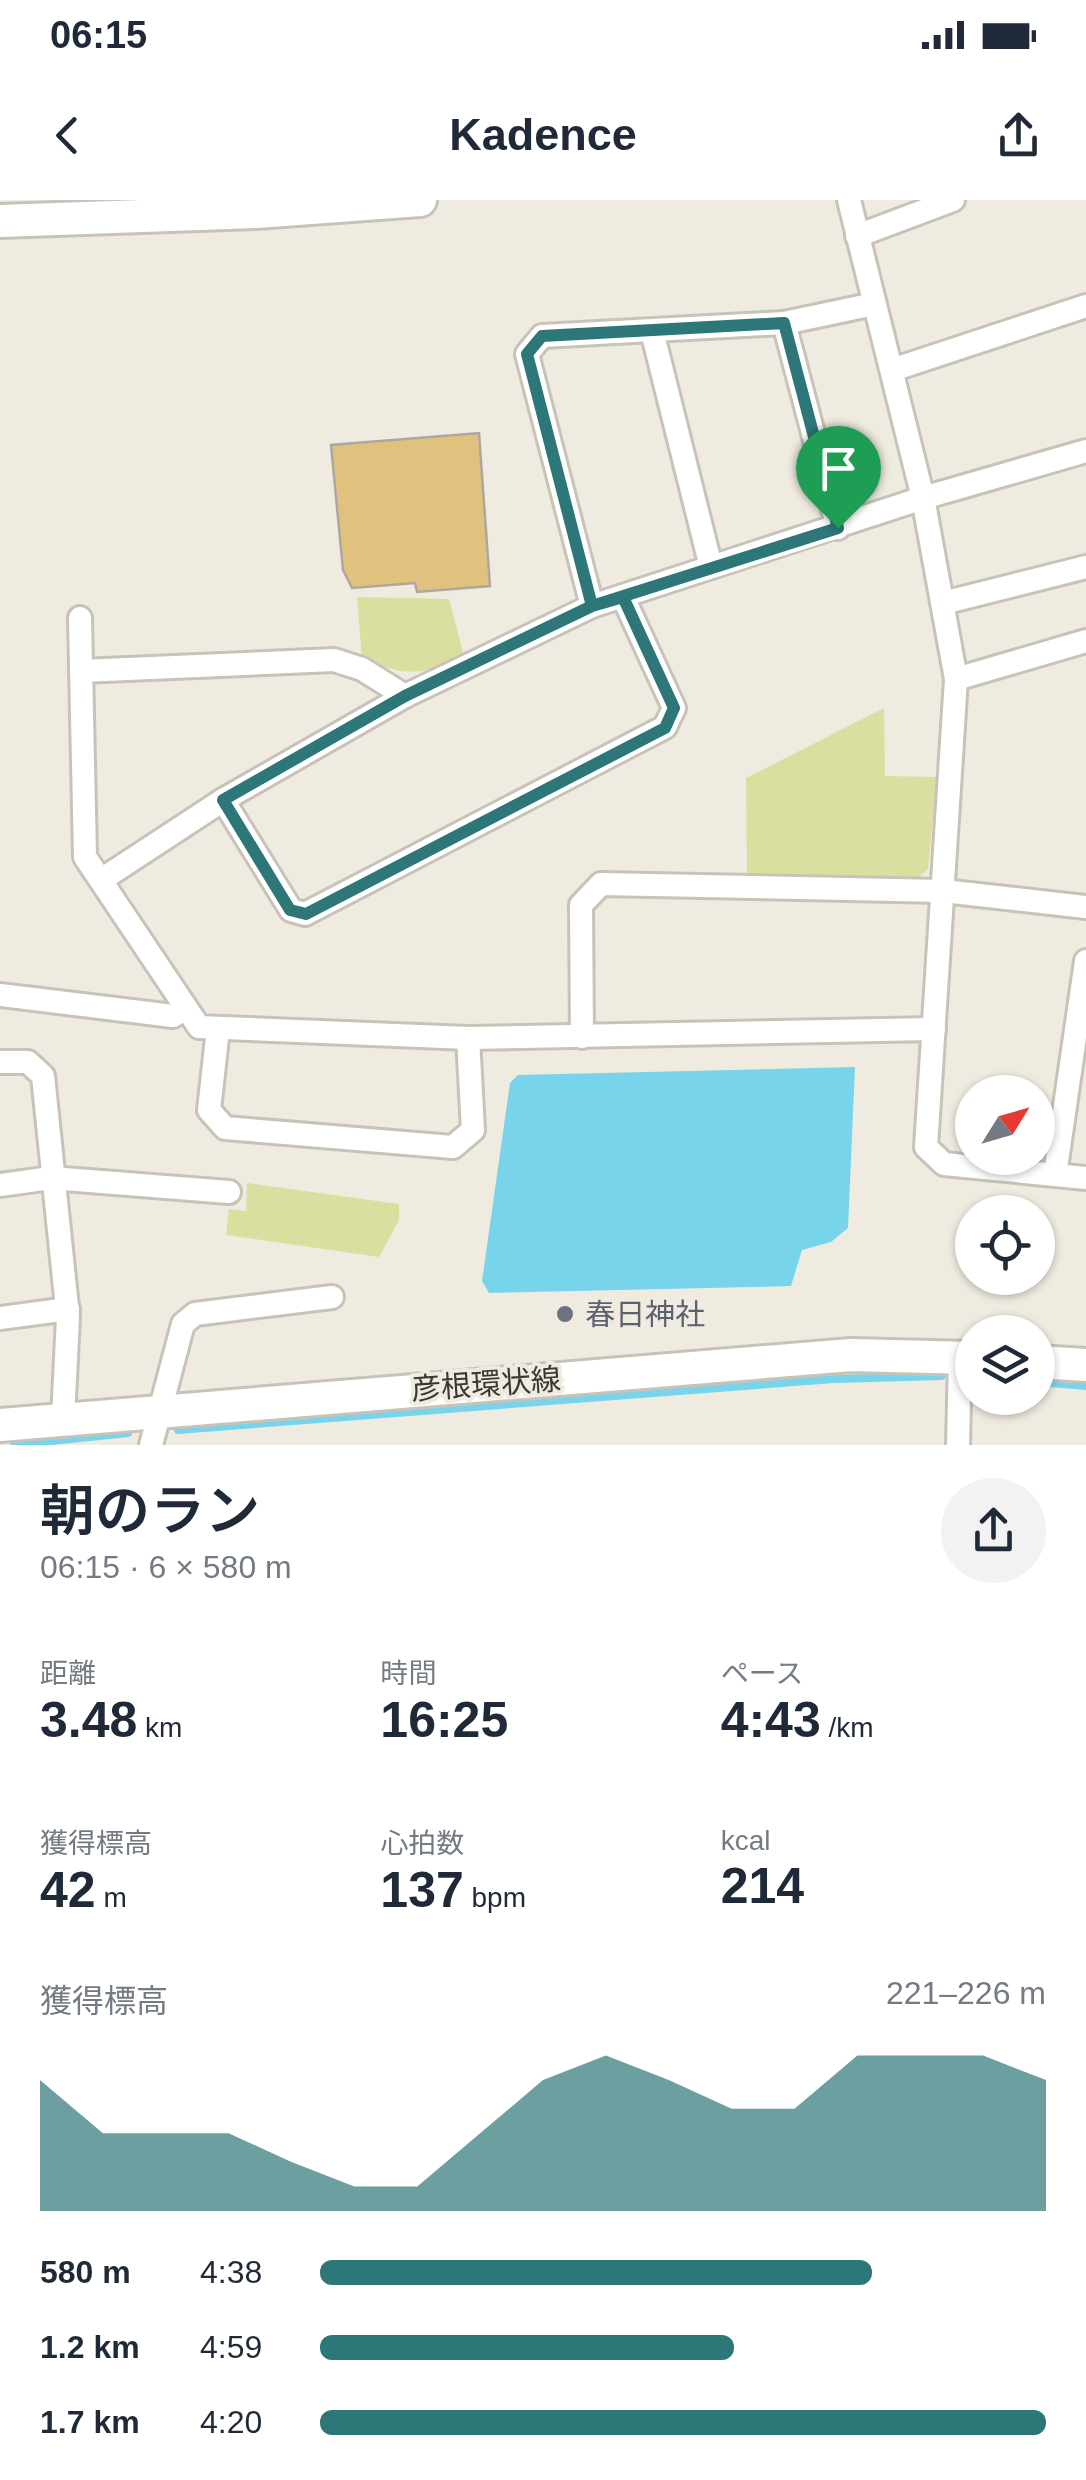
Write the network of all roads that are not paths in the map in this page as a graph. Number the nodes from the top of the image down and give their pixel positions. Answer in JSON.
{"nodes":[{"id":1,"x":420,"y":200,"type":"edge"},
{"id":2,"x":849,"y":200,"type":"edge"},
{"id":3,"x":954,"y":200,"type":"edge"},
{"id":4,"x":0,"y":221,"type":"edge"},
{"id":5,"x":856,"y":236,"type":"junction"},
{"id":6,"x":874,"y":304,"type":"junction"},
{"id":7,"x":1086,"y":306,"type":"edge"},
{"id":8,"x":784,"y":323,"type":"junction"},
{"id":9,"x":652,"y":331,"type":"junction"},
{"id":10,"x":892,"y":370,"type":"junction"},
{"id":11,"x":1086,"y":451,"type":"edge"},
{"id":12,"x":923,"y":498,"type":"junction"},
{"id":13,"x":838,"y":528,"type":"junction"},
{"id":14,"x":711,"y":567,"type":"junction"},
{"id":15,"x":1086,"y":567,"type":"edge"},
{"id":16,"x":623,"y":597,"type":"junction"},
{"id":17,"x":943,"y":603,"type":"junction"},
{"id":18,"x":592,"y":606,"type":"junction"},
{"id":19,"x":80,"y":618,"type":"dead end"},
{"id":20,"x":1086,"y":642,"type":"edge"},
{"id":21,"x":80,"y":672,"type":"junction"},
{"id":22,"x":956,"y":679,"type":"junction"},
{"id":23,"x":405,"y":696,"type":"junction"},
{"id":24,"x":223,"y":800,"type":"junction"},
{"id":25,"x":101,"y":880,"type":"junction"},
{"id":26,"x":943,"y":890,"type":"junction"},
{"id":27,"x":1086,"y":907,"type":"edge"},
{"id":28,"x":1086,"y":961,"type":"edge"},
{"id":29,"x":0,"y":996,"type":"edge"},
{"id":30,"x":184,"y":1008,"type":"junction"},
{"id":31,"x":218,"y":1029,"type":"junction"},
{"id":32,"x":934,"y":1029,"type":"junction"},
{"id":33,"x":582,"y":1037,"type":"junction"},
{"id":34,"x":468,"y":1038,"type":"junction"},
{"id":35,"x":0,"y":1062,"type":"edge"},
{"id":36,"x":1055,"y":1176,"type":"junction"},
{"id":37,"x":51,"y":1178,"type":"junction"},
{"id":38,"x":1086,"y":1178,"type":"edge"},
{"id":39,"x":0,"y":1185,"type":"edge"},
{"id":40,"x":230,"y":1192,"type":"dead end"},
{"id":41,"x":332,"y":1297,"type":"dead end"},
{"id":42,"x":68,"y":1309,"type":"junction"},
{"id":43,"x":0,"y":1318,"type":"edge"},
{"id":44,"x":955,"y":1358,"type":"edge"},
{"id":45,"x":1055,"y":1363,"type":"edge"},
{"id":46,"x":1086,"y":1365,"type":"edge"},
{"id":47,"x":158,"y":1409,"type":"junction"},
{"id":48,"x":961,"y":1415,"type":"edge"},
{"id":49,"x":63,"y":1418,"type":"junction"},
{"id":50,"x":0,"y":1425,"type":"edge"},
{"id":51,"x":150,"y":1445,"type":"edge"},
{"id":52,"x":958,"y":1445,"type":"edge"}],
"edges":[{"from":1,"to":4,"type":"main road"},
{"from":2,"to":5,"type":"street"},
{"from":3,"to":5,"type":"street"},
{"from":5,"to":6,"type":"street"},
{"from":6,"to":8,"type":"street"},
{"from":6,"to":10,"type":"street"},
{"from":7,"to":10,"type":"street"},
{"from":8,"to":9,"type":"street"},
{"from":8,"to":13,"type":"street"},
{"from":9,"to":14,"type":"street"},
{"from":9,"to":18,"type":"street"},
{"from":10,"to":12,"type":"street"},
{"from":11,"to":12,"type":"street"},
{"from":12,"to":13,"type":"street"},
{"from":12,"to":17,"type":"street"},
{"from":13,"to":14,"type":"street"},
{"from":14,"to":16,"type":"street"},
{"from":15,"to":17,"type":"street"},
{"from":16,"to":18,"type":"street"},
{"from":16,"to":24,"type":"street"},
{"from":17,"to":22,"type":"street"},
{"from":18,"to":23,"type":"street"},
{"from":19,"to":21,"type":"street"},
{"from":20,"to":22,"type":"street"},
{"from":21,"to":23,"type":"street"},
{"from":21,"to":25,"type":"street"},
{"from":22,"to":26,"type":"street"},
{"from":23,"to":24,"type":"street"},
{"from":24,"to":25,"type":"street"},
{"from":25,"to":30,"type":"street"},
{"from":26,"to":27,"type":"street"},
{"from":26,"to":32,"type":"street"},
{"from":26,"to":33,"type":"street"},
{"from":28,"to":36,"type":"street"},
{"from":29,"to":30,"type":"street"},
{"from":30,"to":31,"type":"street"},
{"from":31,"to":34,"type":"street"},
{"from":31,"to":34,"type":"street"},
{"from":32,"to":33,"type":"street"},
{"from":32,"to":36,"type":"street"},
{"from":33,"to":34,"type":"street"},
{"from":35,"to":37,"type":"street"},
{"from":36,"to":38,"type":"street"},
{"from":37,"to":39,"type":"street"},
{"from":37,"to":40,"type":"street"},
{"from":37,"to":42,"type":"street"},
{"from":41,"to":47,"type":"street"},
{"from":42,"to":43,"type":"street"},
{"from":42,"to":49,"type":"street"},
{"from":44,"to":47,"type":"main road","name":"彦根環状線"},
{"from":45,"to":46,"type":"main road"},
{"from":47,"to":49,"type":"main road","name":"彦根環状線"},
{"from":47,"to":51,"type":"street"},
{"from":48,"to":52,"type":"street"},
{"from":49,"to":50,"type":"main road","name":"彦根環状線"}]}
